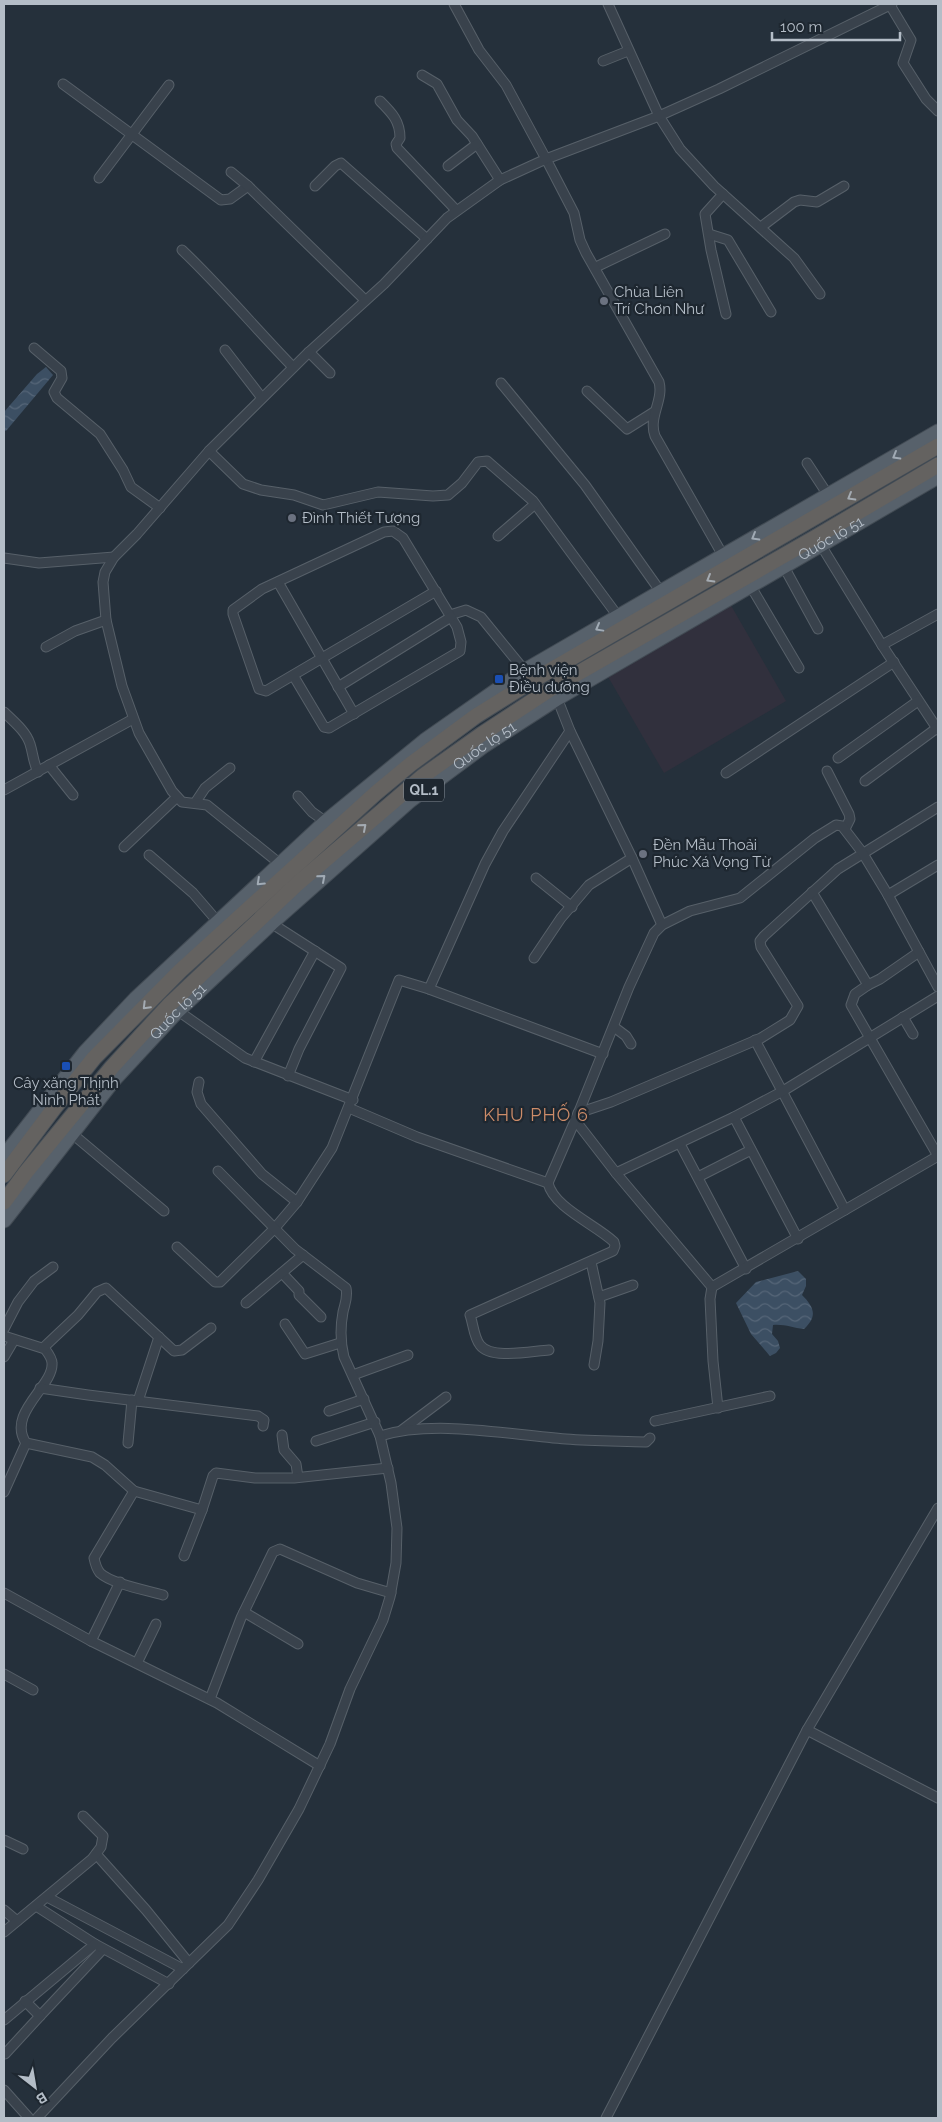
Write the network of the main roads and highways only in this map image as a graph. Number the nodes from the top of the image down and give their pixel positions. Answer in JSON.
{"nodes":[{"id":1,"x":938,"y":432,"type":"edge"},
{"id":2,"x":938,"y":446,"type":"edge"},
{"id":3,"x":938,"y":465,"type":"edge"},
{"id":4,"x":938,"y":476,"type":"edge"},
{"id":5,"x":818,"y":540,"type":"junction"},
{"id":6,"x":727,"y":562,"type":"junction"},
{"id":7,"x":543,"y":668,"type":"junction"},
{"id":8,"x":555,"y":693,"type":"junction"},
{"id":9,"x":293,"y":878,"type":"junction"},
{"id":10,"x":197,"y":949,"type":"junction"},
{"id":11,"x":173,"y":1008,"type":"junction"},
{"id":12,"x":67,"y":1129,"type":"junction"},
{"id":13,"x":4,"y":1157,"type":"edge"},
{"id":14,"x":4,"y":1175,"type":"edge"},
{"id":15,"x":4,"y":1202,"type":"edge"},
{"id":16,"x":4,"y":1220,"type":"edge"}],
"edges":[{"from":1,"to":6,"type":"main road","name":"Quốc lộ 51","number":"QL.1","one_way":true},
{"from":2,"to":6,"type":"highway","name":"Quốc lộ 51","number":"QL.1","one_way":true},
{"from":3,"to":5,"type":"highway","name":"Quốc lộ 51","number":"QL.1"},
{"from":4,"to":5,"type":"main road","name":"Quốc lộ 51","number":"QL.1"},
{"from":5,"to":8,"type":"highway","name":"Quốc lộ 51","number":"QL.1"},
{"from":5,"to":8,"type":"main road","name":"Quốc lộ 51","number":"QL.1"},
{"from":6,"to":7,"type":"highway","name":"Quốc lộ 51","number":"QL.1","one_way":true},
{"from":7,"to":8,"type":"highway"},
{"from":7,"to":9,"type":"highway","name":"Quốc lộ 51","number":"QL.1"},
{"from":7,"to":9,"type":"main road","name":"Quốc lộ 51","number":"QL.1"},
{"from":9,"to":8,"type":"highway","name":"Quốc lộ 51","number":"QL.1","one_way":true},
{"from":9,"to":10,"type":"highway","name":"Quốc lộ 51","number":"QL.1"},
{"from":9,"to":10,"type":"main road","name":"Quốc lộ 51","number":"QL.1","one_way":true},
{"from":9,"to":11,"type":"highway","name":"Quốc lộ 51","number":"QL.1"},
{"from":9,"to":11,"type":"main road","name":"Quốc lộ 51","number":"QL.1"},
{"from":10,"to":13,"type":"main road","name":"Quốc lộ 51","number":"QL.1"},
{"from":10,"to":14,"type":"highway","name":"Quốc lộ 51","number":"QL.1","one_way":true},
{"from":11,"to":12,"type":"highway","name":"Quốc lộ 51","number":"QL.1"},
{"from":12,"to":15,"type":"highway","name":"Quốc lộ 51","number":"QL.1"},
{"from":12,"to":16,"type":"main road","name":"Quốc lộ 51","number":"QL.1"}]}
